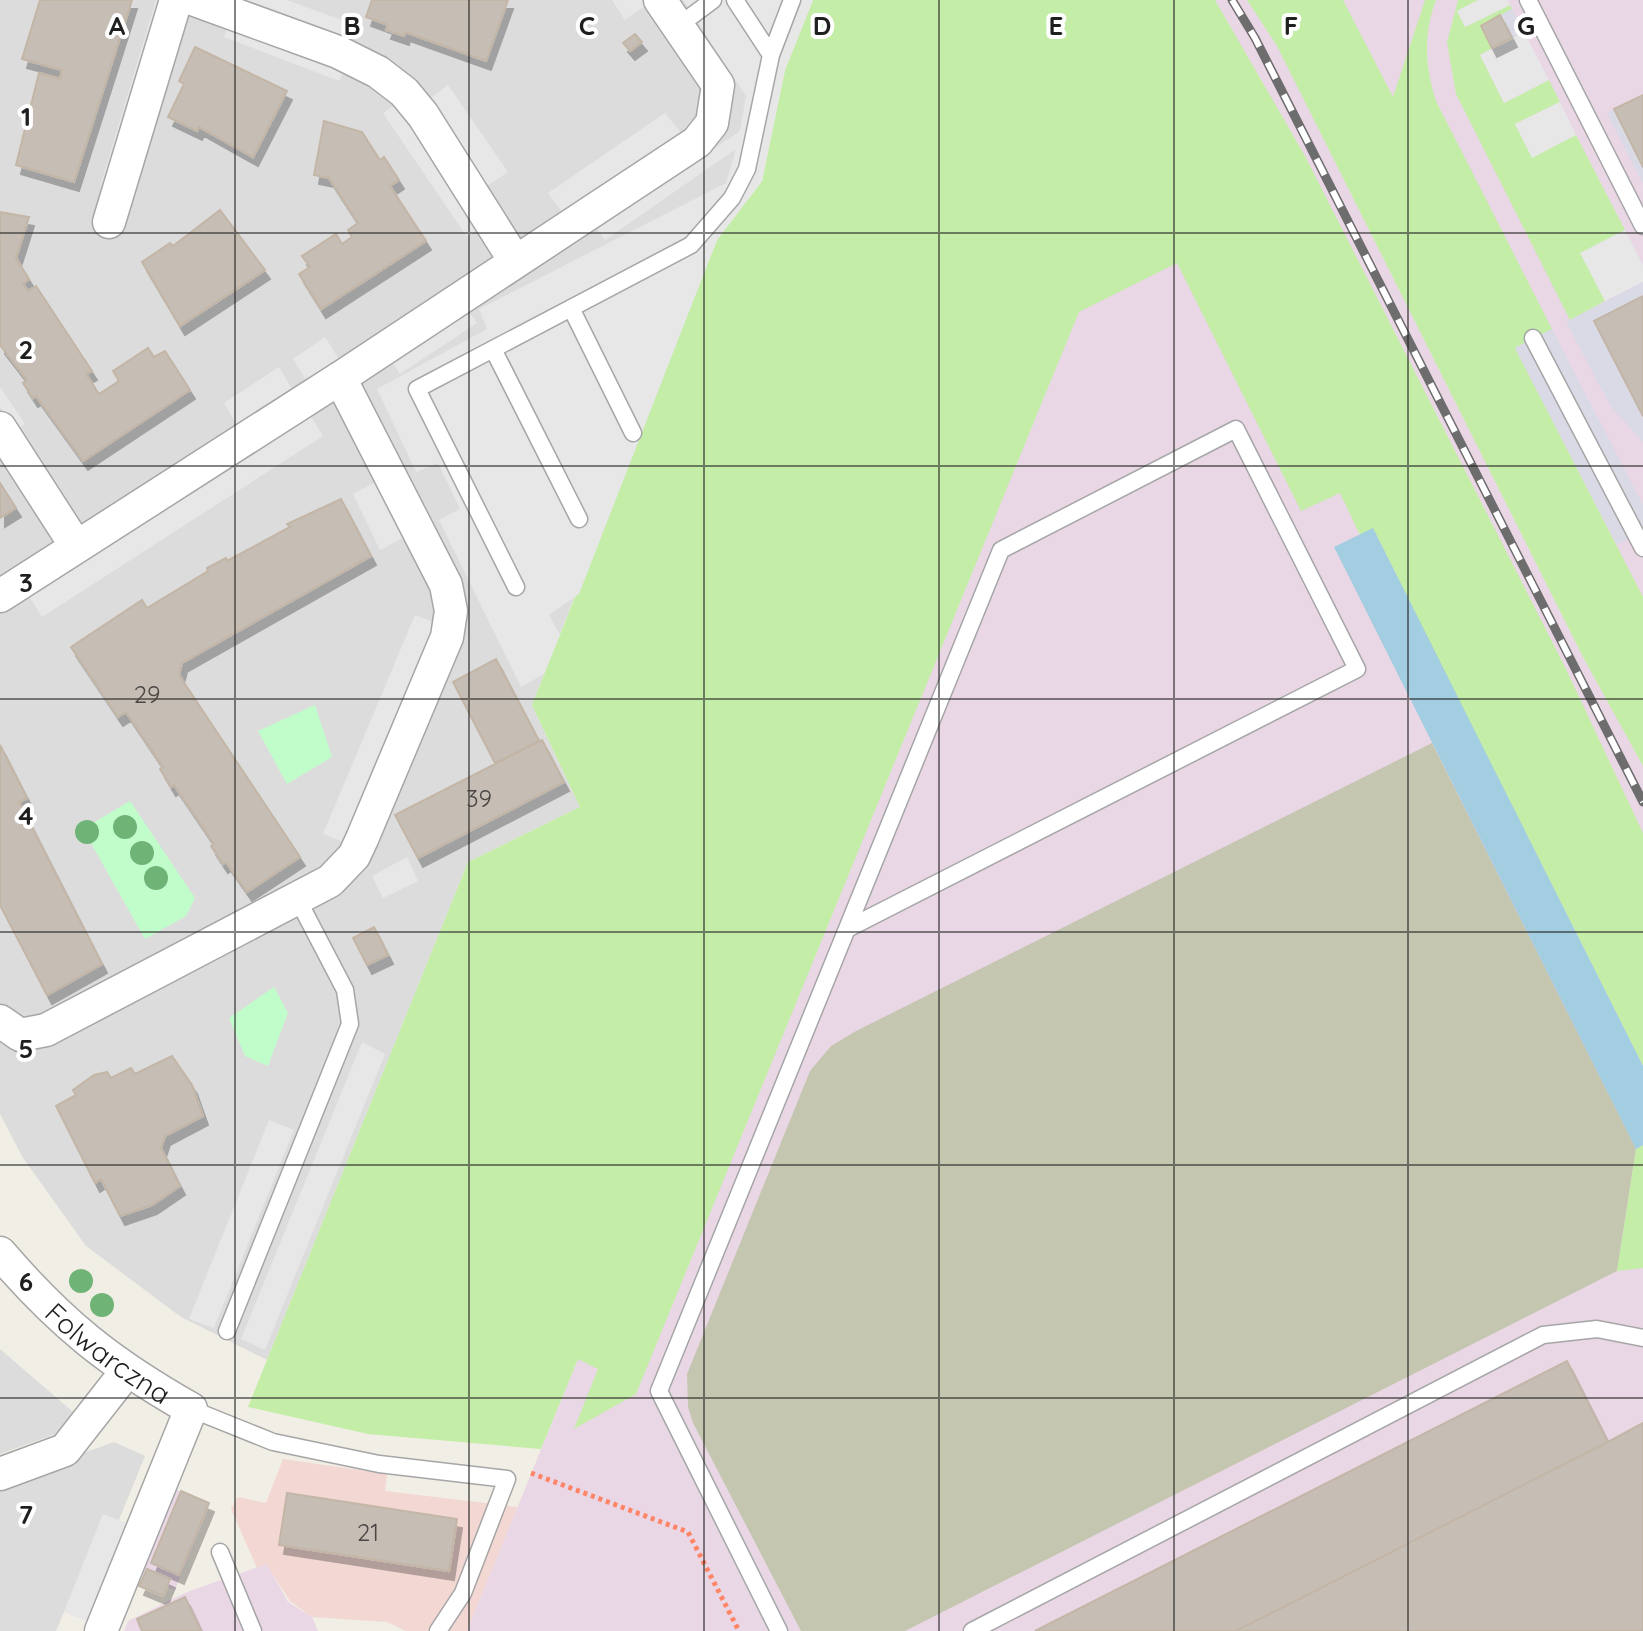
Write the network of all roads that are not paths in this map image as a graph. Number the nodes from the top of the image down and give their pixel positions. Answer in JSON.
{"nodes":[{"id":1,"x":176,"y":0,"type":"edge"},
{"id":2,"x":195,"y":0,"type":"edge"},
{"id":3,"x":713,"y":0,"type":"edge"},
{"id":4,"x":735,"y":0,"type":"edge"},
{"id":5,"x":792,"y":0,"type":"edge"},
{"id":6,"x":1528,"y":0,"type":"edge"},
{"id":7,"x":669,"y":13,"type":"edge"},
{"id":8,"x":771,"y":55,"type":"junction"},
{"id":9,"x":109,"y":222,"type":"dead end"},
{"id":10,"x":1643,"y":226,"type":"edge"},
{"id":11,"x":515,"y":261,"type":"junction"},
{"id":12,"x":571,"y":308,"type":"junction"},
{"id":13,"x":1533,"y":338,"type":"dead end"},
{"id":14,"x":493,"y":349,"type":"junction"},
{"id":15,"x":340,"y":378,"type":"junction"},
{"id":16,"x":0,"y":428,"type":"edge"},
{"id":17,"x":633,"y":433,"type":"dead end"},
{"id":18,"x":579,"y":519,"type":"dead end"},
{"id":19,"x":76,"y":546,"type":"junction"},
{"id":20,"x":1643,"y":548,"type":"edge"},
{"id":21,"x":516,"y":587,"type":"dead end"},
{"id":22,"x":0,"y":596,"type":"edge"},
{"id":23,"x":297,"y":898,"type":"junction"},
{"id":24,"x":847,"y":929,"type":"junction"},
{"id":25,"x":0,"y":1021,"type":"edge"},
{"id":26,"x":0,"y":1253,"type":"edge"},
{"id":27,"x":227,"y":1331,"type":"dead end"},
{"id":28,"x":1643,"y":1338,"type":"edge"},
{"id":29,"x":126,"y":1372,"type":"junction"},
{"id":30,"x":191,"y":1409,"type":"junction"},
{"id":31,"x":0,"y":1474,"type":"edge"},
{"id":32,"x":220,"y":1552,"type":"dead end"},
{"id":33,"x":101,"y":1631,"type":"edge"},
{"id":34,"x":253,"y":1631,"type":"edge"},
{"id":35,"x":438,"y":1631,"type":"edge"},
{"id":36,"x":779,"y":1631,"type":"edge"},
{"id":37,"x":972,"y":1631,"type":"edge"}],
"edges":[{"from":1,"to":9,"type":"street"},
{"from":2,"to":11,"type":"street"},
{"from":3,"to":7,"type":"lane"},
{"from":4,"to":8,"type":"lane"},
{"from":5,"to":8,"type":"lane"},
{"from":6,"to":10,"type":"lane"},
{"from":7,"to":11,"type":"street"},
{"from":8,"to":12,"type":"lane"},
{"from":11,"to":15,"type":"street"},
{"from":12,"to":14,"type":"lane"},
{"from":12,"to":17,"type":"lane"},
{"from":13,"to":20,"type":"lane"},
{"from":14,"to":18,"type":"lane"},
{"from":14,"to":21,"type":"lane"},
{"from":15,"to":19,"type":"street"},
{"from":15,"to":23,"type":"street"},
{"from":16,"to":19,"type":"street"},
{"from":19,"to":22,"type":"street"},
{"from":23,"to":25,"type":"street"},
{"from":23,"to":27,"type":"lane"},
{"from":24,"to":24,"type":"lane"},
{"from":24,"to":36,"type":"lane"},
{"from":26,"to":29,"type":"street","name":"Folwarczna"},
{"from":28,"to":37,"type":"lane"},
{"from":29,"to":30,"type":"street","name":"Folwarczna"},
{"from":29,"to":31,"type":"street"},
{"from":30,"to":33,"type":"street"},
{"from":30,"to":35,"type":"lane"},
{"from":32,"to":34,"type":"lane"}]}
